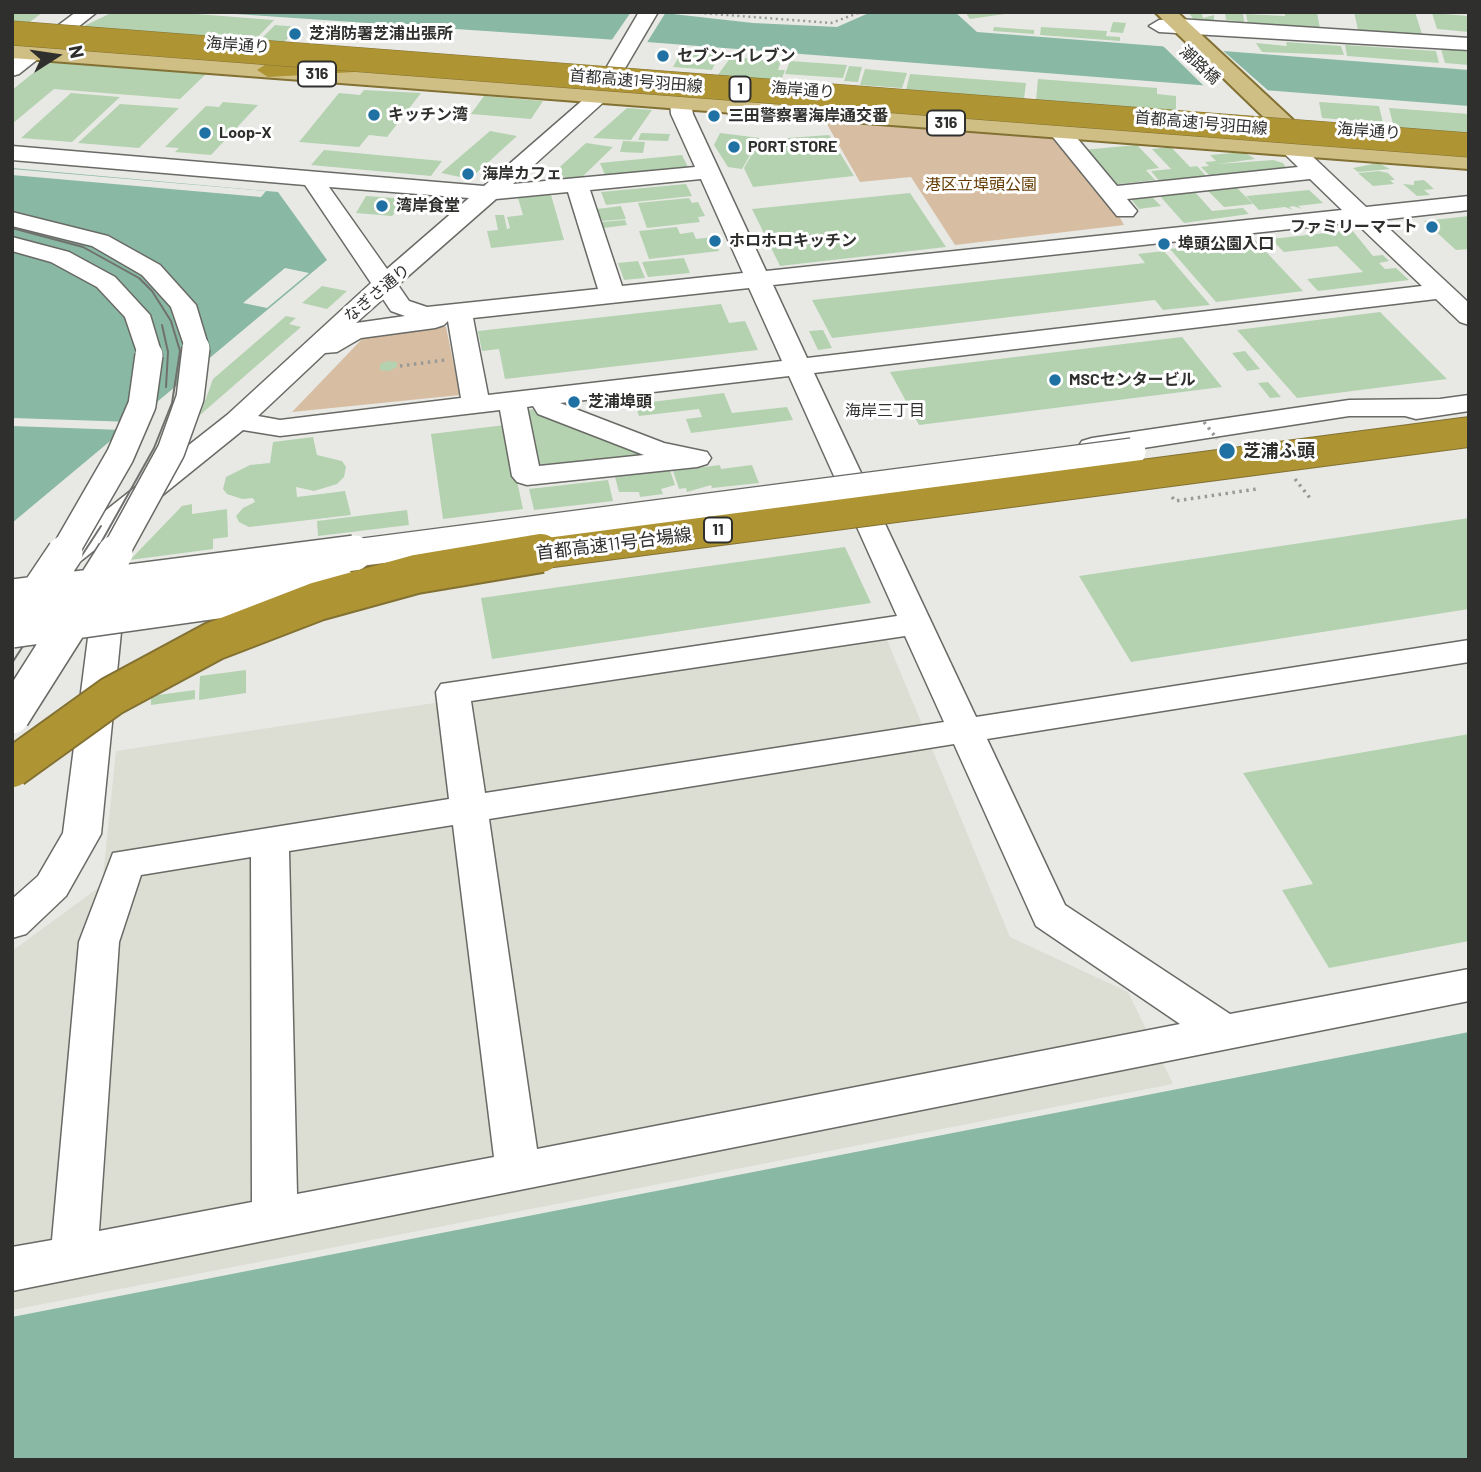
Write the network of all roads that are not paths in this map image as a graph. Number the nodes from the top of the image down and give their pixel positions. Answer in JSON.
{"nodes":[{"id":1,"x":88,"y":12,"type":"edge"},
{"id":2,"x":649,"y":12,"type":"edge"},
{"id":3,"x":1333,"y":12,"type":"edge"},
{"id":4,"x":1167,"y":24,"type":"edge"},
{"id":5,"x":12,"y":27,"type":"edge"},
{"id":6,"x":65,"y":31,"type":"junction"},
{"id":7,"x":12,"y":33,"type":"edge"},
{"id":8,"x":1336,"y":34,"type":"junction"},
{"id":9,"x":12,"y":39,"type":"edge"},
{"id":10,"x":1469,"y":44,"type":"edge"},
{"id":11,"x":12,"y":46,"type":"edge"},
{"id":12,"x":24,"y":52,"type":"edge"},
{"id":13,"x":395,"y":62,"type":"junction"},
{"id":14,"x":273,"y":64,"type":"junction"},
{"id":15,"x":12,"y":70,"type":"edge"},
{"id":16,"x":611,"y":74,"type":"junction"},
{"id":17,"x":762,"y":86,"type":"junction"},
{"id":18,"x":678,"y":91,"type":"junction"},
{"id":19,"x":600,"y":95,"type":"junction"},
{"id":20,"x":1242,"y":97,"type":"junction"},
{"id":21,"x":903,"y":113,"type":"junction"},
{"id":22,"x":1208,"y":119,"type":"junction"},
{"id":23,"x":1274,"y":124,"type":"junction"},
{"id":24,"x":1059,"y":131,"type":"junction"},
{"id":25,"x":1469,"y":139,"type":"edge"},
{"id":26,"x":1469,"y":145,"type":"edge"},
{"id":27,"x":1368,"y":146,"type":"junction"},
{"id":28,"x":12,"y":153,"type":"edge"},
{"id":29,"x":1469,"y":155,"type":"edge"},
{"id":30,"x":1306,"y":157,"type":"junction"},
{"id":31,"x":1469,"y":162,"type":"edge"},
{"id":32,"x":708,"y":172,"type":"junction"},
{"id":33,"x":319,"y":179,"type":"junction"},
{"id":34,"x":1344,"y":181,"type":"junction"},
{"id":35,"x":576,"y":186,"type":"junction"},
{"id":36,"x":489,"y":193,"type":"junction"},
{"id":37,"x":1111,"y":194,"type":"junction"},
{"id":38,"x":1469,"y":203,"type":"edge"},
{"id":39,"x":1370,"y":214,"type":"junction"},
{"id":40,"x":12,"y":219,"type":"edge"},
{"id":41,"x":1147,"y":238,"type":"junction"},
{"id":42,"x":12,"y":244,"type":"edge"},
{"id":43,"x":758,"y":280,"type":"junction"},
{"id":44,"x":384,"y":285,"type":"junction"},
{"id":45,"x":1459,"y":288,"type":"edge"},
{"id":46,"x":612,"y":295,"type":"junction"},
{"id":47,"x":458,"y":313,"type":"junction"},
{"id":48,"x":1469,"y":317,"type":"edge"},
{"id":49,"x":296,"y":365,"type":"junction"},
{"id":50,"x":797,"y":367,"type":"junction"},
{"id":51,"x":543,"y":397,"type":"junction"},
{"id":52,"x":512,"y":401,"type":"junction"},
{"id":53,"x":1469,"y":402,"type":"edge"},
{"id":54,"x":476,"y":405,"type":"junction"},
{"id":55,"x":1454,"y":410,"type":"edge"},
{"id":56,"x":237,"y":421,"type":"junction"},
{"id":57,"x":1469,"y":431,"type":"edge"},
{"id":58,"x":1469,"y":441,"type":"edge"},
{"id":59,"x":1139,"y":463,"type":"junction"},
{"id":60,"x":859,"y":503,"type":"junction"},
{"id":61,"x":108,"y":524,"type":"junction"},
{"id":62,"x":13,"y":618,"type":"edge"},
{"id":63,"x":106,"y":622,"type":"junction"},
{"id":64,"x":916,"y":624,"type":"junction"},
{"id":65,"x":1469,"y":651,"type":"edge"},
{"id":66,"x":12,"y":716,"type":"edge"},
{"id":67,"x":964,"y":730,"type":"junction"},
{"id":68,"x":12,"y":734,"type":"edge"},
{"id":69,"x":12,"y":768,"type":"edge"},
{"id":70,"x":469,"y":810,"type":"junction"},
{"id":71,"x":270,"y":841,"type":"junction"},
{"id":72,"x":12,"y":923,"type":"edge"},
{"id":73,"x":1469,"y":985,"type":"edge"},
{"id":74,"x":1225,"y":1032,"type":"junction"},
{"id":75,"x":517,"y":1172,"type":"junction"},
{"id":76,"x":275,"y":1219,"type":"junction"},
{"id":77,"x":74,"y":1257,"type":"junction"},
{"id":78,"x":12,"y":1269,"type":"edge"}],
"edges":[{"from":1,"to":6,"type":"street"},
{"from":2,"to":16,"type":"street","name":"なぎさ通り"},
{"from":3,"to":8,"type":"street"},
{"from":4,"to":8,"type":"street"},
{"from":4,"to":20,"type":"main road","name":"潮路橋"},
{"from":5,"to":6,"type":"main road","name":"海岸通り","number":"316"},
{"from":6,"to":12,"type":"street"},
{"from":6,"to":13,"type":"main road","name":"海岸通り","number":"316"},
{"from":7,"to":27,"type":"highway","name":"首都高速1号羽田線","number":"1","bridge":true},
{"from":8,"to":10,"type":"street"},
{"from":9,"to":14,"type":"highway"},
{"from":11,"to":21,"type":"highway","name":"首都高速1号羽田線","number":"1"},
{"from":12,"to":14,"type":"main road","name":"海岸通り","number":"316"},
{"from":12,"to":15,"type":"street"},
{"from":13,"to":14,"type":"highway"},
{"from":13,"to":16,"type":"main road","name":"海岸通り","number":"316"},
{"from":13,"to":21,"type":"highway","bridge":true},
{"from":14,"to":19,"type":"main road","name":"海岸通り","number":"316"},
{"from":16,"to":18,"type":"main road","name":"海岸通り","number":"316"},
{"from":16,"to":19,"type":"street","name":"なぎさ通り"},
{"from":17,"to":18,"type":"main road","name":"海岸通り","number":"316"},
{"from":17,"to":22,"type":"main road","name":"海岸通り","number":"316"},
{"from":17,"to":27,"type":"highway","bridge":true},
{"from":18,"to":19,"type":"main road","name":"海岸通り","number":"316"},
{"from":18,"to":24,"type":"main road","name":"海岸通り","number":"316"},
{"from":18,"to":32,"type":"street"},
{"from":19,"to":36,"type":"street","name":"なぎさ通り"},
{"from":20,"to":22,"type":"main road"},
{"from":20,"to":23,"type":"main road","name":"潮路橋"},
{"from":21,"to":29,"type":"highway","name":"首都高速1号羽田線","number":"1"},
{"from":22,"to":23,"type":"main road","name":"海岸通り","number":"316"},
{"from":23,"to":25,"type":"main road","name":"海岸通り","number":"316"},
{"from":23,"to":30,"type":"street"},
{"from":24,"to":30,"type":"main road","name":"海岸通り","number":"316"},
{"from":24,"to":37,"type":"street"},
{"from":26,"to":27,"type":"highway","name":"首都高速1号羽田線","number":"1","bridge":true},
{"from":27,"to":30,"type":"main road","name":"海岸通り","number":"316"},
{"from":27,"to":31,"type":"main road","name":"海岸通り","number":"316"},
{"from":27,"to":34,"type":"street"},
{"from":28,"to":33,"type":"street"},
{"from":30,"to":34,"type":"street"},
{"from":30,"to":37,"type":"street"},
{"from":30,"to":39,"type":"street"},
{"from":32,"to":35,"type":"street"},
{"from":32,"to":43,"type":"street"},
{"from":33,"to":36,"type":"street"},
{"from":33,"to":44,"type":"street"},
{"from":34,"to":39,"type":"street"},
{"from":35,"to":36,"type":"street"},
{"from":35,"to":46,"type":"street"},
{"from":36,"to":44,"type":"street","name":"なぎさ通り"},
{"from":37,"to":41,"type":"street"},
{"from":38,"to":39,"type":"street"},
{"from":39,"to":41,"type":"street"},
{"from":39,"to":45,"type":"street"},
{"from":40,"to":66,"type":"street","bridge":true},
{"from":41,"to":43,"type":"street"},
{"from":42,"to":62,"type":"street","bridge":true},
{"from":43,"to":46,"type":"street"},
{"from":43,"to":50,"type":"street"},
{"from":44,"to":47,"type":"street"},
{"from":44,"to":49,"type":"street","name":"なぎさ通り"},
{"from":45,"to":48,"type":"street"},
{"from":45,"to":50,"type":"street"},
{"from":46,"to":47,"type":"street"},
{"from":47,"to":49,"type":"street"},
{"from":47,"to":54,"type":"street"},
{"from":49,"to":56,"type":"street","name":"なぎさ通り"},
{"from":50,"to":51,"type":"street"},
{"from":50,"to":60,"type":"street"},
{"from":51,"to":52,"type":"street"},
{"from":51,"to":52,"type":"street"},
{"from":52,"to":54,"type":"street"},
{"from":53,"to":55,"type":"street"},
{"from":54,"to":56,"type":"street"},
{"from":55,"to":59,"type":"street"},
{"from":55,"to":60,"type":"street"},
{"from":55,"to":68,"type":"highway","name":"首都高速11号台場線","number":"11","bridge":true},
{"from":56,"to":61,"type":"street","name":"なぎさ通り"},
{"from":57,"to":59,"type":"street"},
{"from":57,"to":69,"type":"highway","name":"首都高速11号台場線","number":"11","bridge":true},
{"from":58,"to":60,"type":"street"},
{"from":59,"to":62,"type":"street","bridge":true},
{"from":60,"to":61,"type":"street"},
{"from":60,"to":63,"type":"street"},
{"from":60,"to":64,"type":"street"},
{"from":61,"to":62,"type":"street","name":"なぎさ通り"},
{"from":62,"to":63,"type":"street"},
{"from":63,"to":72,"type":"street"},
{"from":64,"to":67,"type":"street"},
{"from":64,"to":70,"type":"street"},
{"from":65,"to":67,"type":"street"},
{"from":67,"to":70,"type":"street"},
{"from":67,"to":74,"type":"street"},
{"from":70,"to":71,"type":"street"},
{"from":70,"to":75,"type":"street"},
{"from":71,"to":76,"type":"street"},
{"from":71,"to":77,"type":"street"},
{"from":73,"to":74,"type":"street"},
{"from":74,"to":75,"type":"street"},
{"from":75,"to":76,"type":"street"},
{"from":76,"to":77,"type":"street"},
{"from":77,"to":78,"type":"street"}]}
